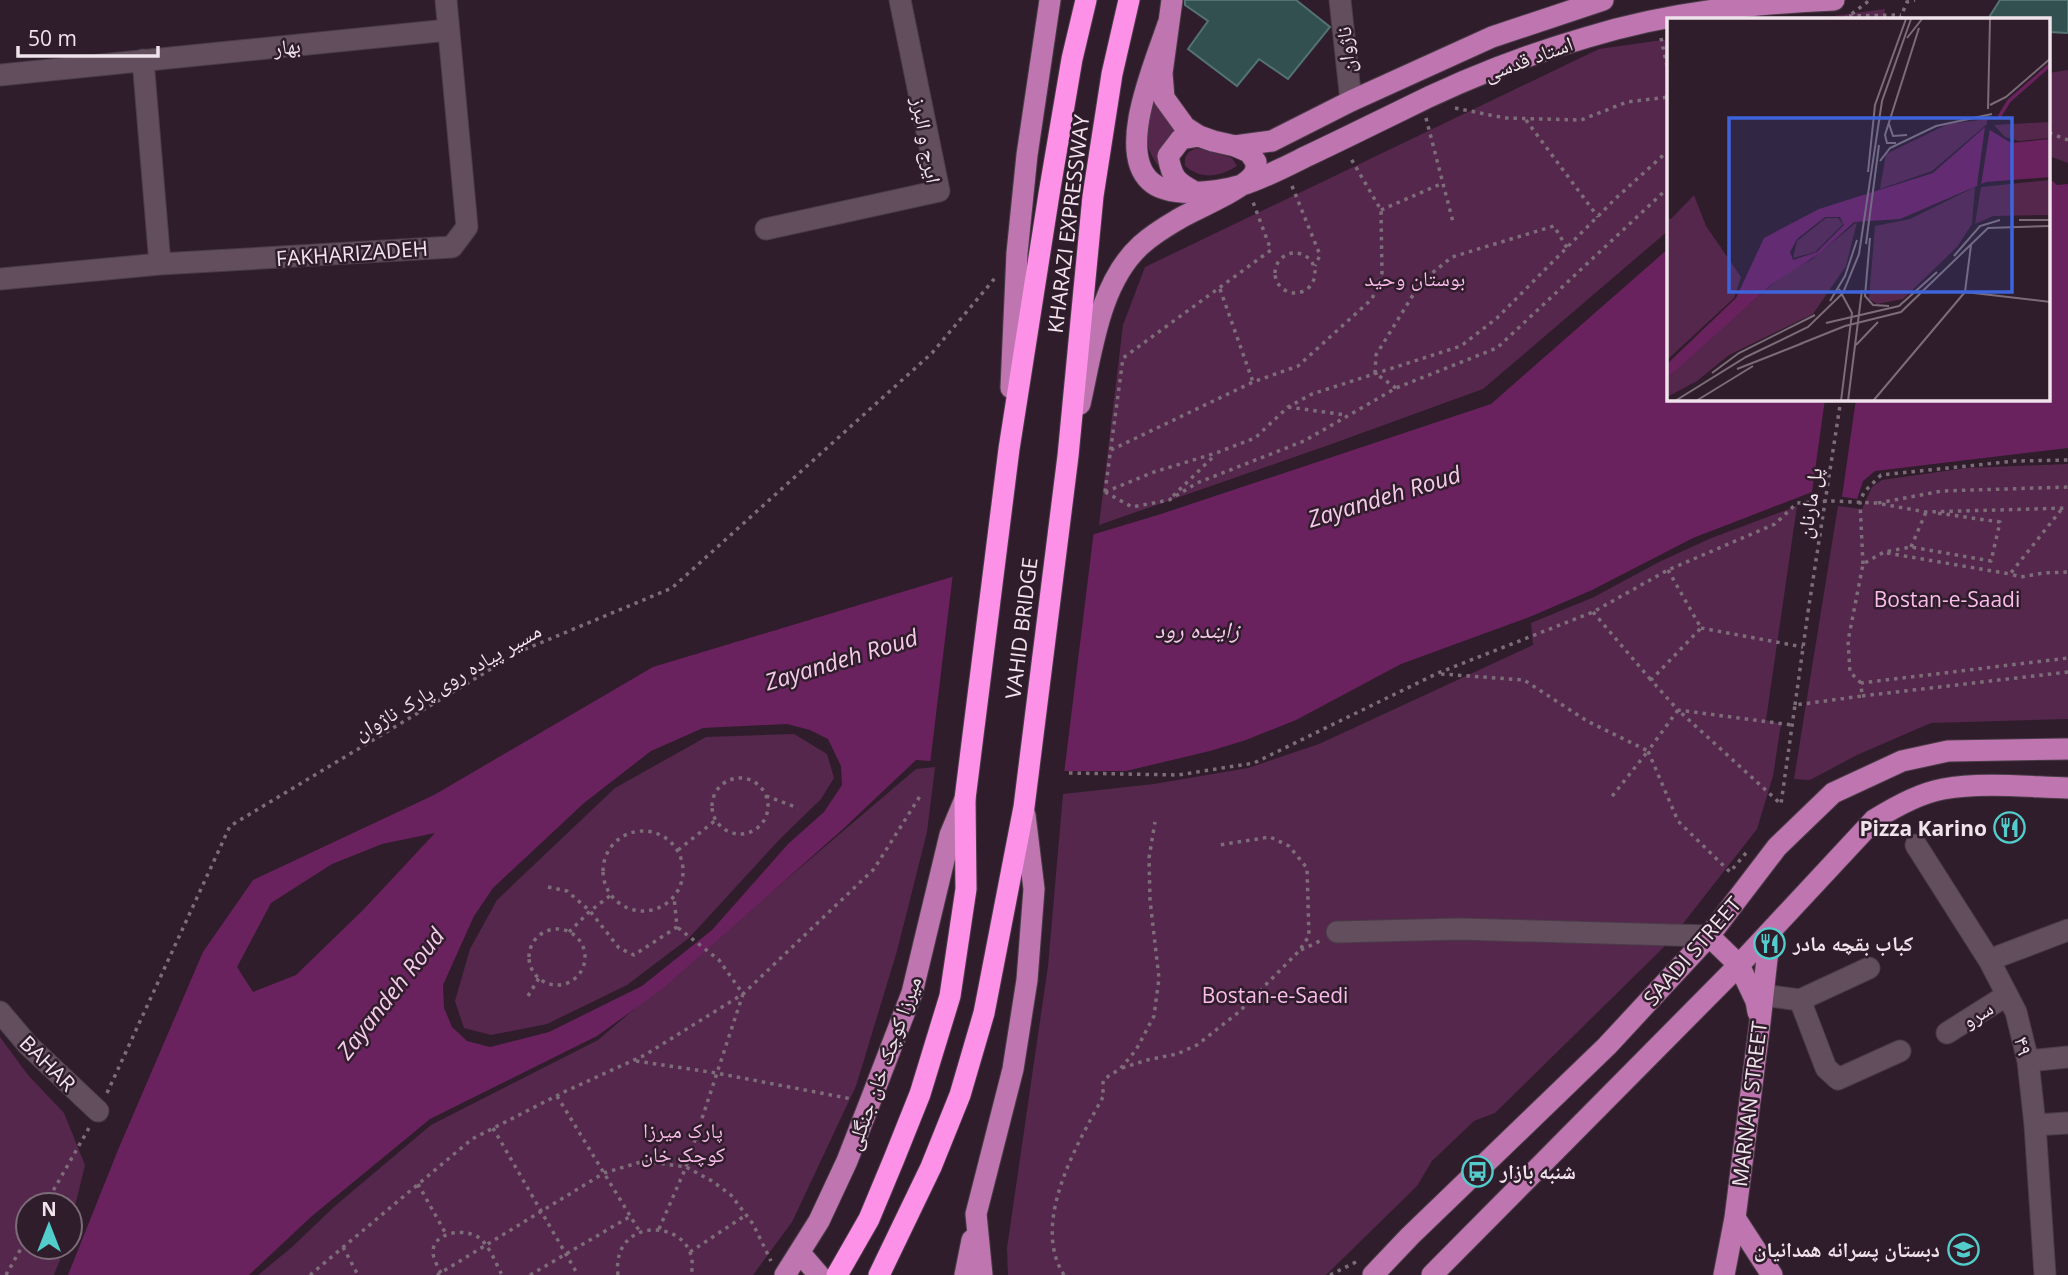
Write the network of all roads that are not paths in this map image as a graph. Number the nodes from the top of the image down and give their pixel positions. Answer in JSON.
{"nodes":[{"id":1,"x":446,"y":0,"type":"edge"},
{"id":2,"x":900,"y":0,"type":"edge"},
{"id":3,"x":1050,"y":0,"type":"edge"},
{"id":4,"x":1086,"y":0,"type":"edge"},
{"id":5,"x":1129,"y":0,"type":"edge"},
{"id":6,"x":1172,"y":0,"type":"edge"},
{"id":7,"x":1340,"y":0,"type":"edge"},
{"id":8,"x":1603,"y":0,"type":"edge"},
{"id":9,"x":1834,"y":0,"type":"edge"},
{"id":10,"x":1168,"y":24,"type":"junction"},
{"id":11,"x":448,"y":30,"type":"junction"},
{"id":12,"x":143,"y":60,"type":"junction"},
{"id":13,"x":0,"y":75,"type":"edge"},
{"id":14,"x":1351,"y":101,"type":"junction"},
{"id":15,"x":1199,"y":136,"type":"junction"},
{"id":16,"x":1235,"y":146,"type":"junction"},
{"id":17,"x":1244,"y":184,"type":"junction"},
{"id":18,"x":1196,"y":193,"type":"junction"},
{"id":19,"x":766,"y":229,"type":"dead end"},
{"id":20,"x":160,"y":264,"type":"junction"},
{"id":21,"x":0,"y":279,"type":"edge"},
{"id":22,"x":1009,"y":449,"type":"junction"},
{"id":23,"x":1068,"y":456,"type":"junction"},
{"id":24,"x":2068,"y":750,"type":"edge"},
{"id":25,"x":2068,"y":788,"type":"edge"},
{"id":26,"x":965,"y":799,"type":"junction"},
{"id":27,"x":1024,"y":807,"type":"junction"},
{"id":28,"x":1916,"y":845,"type":"dead end"},
{"id":29,"x":2068,"y":930,"type":"edge"},
{"id":30,"x":1337,"y":932,"type":"dead end"},
{"id":31,"x":1770,"y":932,"type":"junction"},
{"id":32,"x":1709,"y":936,"type":"junction"},
{"id":33,"x":1989,"y":960,"type":"junction"},
{"id":34,"x":1739,"y":965,"type":"junction"},
{"id":35,"x":1869,"y":968,"type":"dead end"},
{"id":36,"x":1763,"y":995,"type":"junction"},
{"id":37,"x":2007,"y":995,"type":"junction"},
{"id":38,"x":1800,"y":1000,"type":"junction"},
{"id":39,"x":0,"y":1012,"type":"edge"},
{"id":40,"x":1760,"y":1021,"type":"junction"},
{"id":41,"x":1947,"y":1033,"type":"dead end"},
{"id":42,"x":1900,"y":1051,"type":"dead end"},
{"id":43,"x":2068,"y":1057,"type":"edge"},
{"id":44,"x":2028,"y":1061,"type":"junction"},
{"id":45,"x":98,"y":1111,"type":"road end"},
{"id":46,"x":2068,"y":1123,"type":"edge"},
{"id":47,"x":2035,"y":1125,"type":"junction"},
{"id":48,"x":976,"y":1214,"type":"junction"},
{"id":49,"x":1735,"y":1217,"type":"junction"},
{"id":50,"x":800,"y":1253,"type":"junction"},
{"id":51,"x":779,"y":1270,"type":"edge"},
{"id":52,"x":818,"y":1275,"type":"edge"},
{"id":53,"x":837,"y":1275,"type":"edge"},
{"id":54,"x":879,"y":1275,"type":"edge"},
{"id":55,"x":965,"y":1275,"type":"edge"},
{"id":56,"x":982,"y":1275,"type":"edge"},
{"id":57,"x":1373,"y":1275,"type":"edge"},
{"id":58,"x":1432,"y":1275,"type":"edge"},
{"id":59,"x":1724,"y":1275,"type":"edge"},
{"id":60,"x":1731,"y":1275,"type":"edge"},
{"id":61,"x":1772,"y":1275,"type":"edge"},
{"id":62,"x":2045,"y":1275,"type":"edge"}],
"edges":[{"from":1,"to":11,"type":"street","name":"FAKHARIZADEH"},
{"from":2,"to":19,"type":"street","name":"ایرج و البرز"},
{"from":3,"to":22,"type":"main road"},
{"from":4,"to":22,"type":"highway","name":"KHARAZI EXPRESSWAY"},
{"from":5,"to":23,"type":"highway","name":"KHARAZI EXPRESSWAY"},
{"from":6,"to":10,"type":"main road"},
{"from":7,"to":14,"type":"street","name":"ناژوان"},
{"from":8,"to":14,"type":"main road","name":"استاد قدسی"},
{"from":9,"to":17,"type":"main road","name":"استاد قدسی"},
{"from":10,"to":15,"type":"main road","name":"استاد قدسی"},
{"from":10,"to":18,"type":"main road"},
{"from":11,"to":12,"type":"street","name":"بهار"},
{"from":11,"to":20,"type":"street","name":"FAKHARIZADEH"},
{"from":12,"to":13,"type":"street","name":"بهار"},
{"from":12,"to":20,"type":"street"},
{"from":14,"to":16,"type":"main road","name":"استاد قدسی"},
{"from":15,"to":16,"type":"main road","name":"استاد قدسی"},
{"from":15,"to":18,"type":"main road"},
{"from":16,"to":17,"type":"main road"},
{"from":17,"to":18,"type":"main road"},
{"from":17,"to":23,"type":"main road"},
{"from":20,"to":21,"type":"street","name":"FAKHARIZADEH"},
{"from":22,"to":26,"type":"highway","name":"VAHID BRIDGE"},
{"from":23,"to":27,"type":"highway","name":"VAHID BRIDGE"},
{"from":24,"to":32,"type":"main road","name":"SAADI STREET"},
{"from":25,"to":31,"type":"main road","name":"SAADI STREET"},
{"from":26,"to":50,"type":"main road","name":"میرزا کوچک خان جنگلی"},
{"from":26,"to":53,"type":"highway","name":"VAHID BRIDGE"},
{"from":27,"to":48,"type":"main road"},
{"from":27,"to":54,"type":"highway","name":"VAHID BRIDGE"},
{"from":28,"to":33,"type":"street","name":"۴۹"},
{"from":29,"to":33,"type":"street"},
{"from":30,"to":32,"type":"street"},
{"from":31,"to":34,"type":"main road","name":"SAADI STREET"},
{"from":31,"to":36,"type":"main road","name":"MARNAN STREET"},
{"from":32,"to":34,"type":"main road"},
{"from":32,"to":57,"type":"main road","name":"SAADI STREET"},
{"from":33,"to":37,"type":"street","name":"۴۹"},
{"from":34,"to":40,"type":"main road"},
{"from":34,"to":58,"type":"main road","name":"SAADI STREET"},
{"from":35,"to":38,"type":"street"},
{"from":36,"to":38,"type":"street"},
{"from":36,"to":40,"type":"main road","name":"MARNAN STREET"},
{"from":37,"to":41,"type":"street","name":"سرو"},
{"from":37,"to":44,"type":"street","name":"۴۹"},
{"from":38,"to":42,"type":"street"},
{"from":39,"to":45,"type":"street","name":"BAHAR"},
{"from":40,"to":49,"type":"main road","name":"MARNAN STREET"},
{"from":43,"to":44,"type":"street"},
{"from":44,"to":47,"type":"street","name":"۴۹"},
{"from":46,"to":47,"type":"street"},
{"from":47,"to":62,"type":"street","name":"۴۹"},
{"from":48,"to":55,"type":"main road"},
{"from":48,"to":56,"type":"main road"},
{"from":49,"to":59,"type":"main road","name":"MARNAN STREET"},
{"from":49,"to":61,"type":"main road"},
{"from":50,"to":51,"type":"main road","name":"میرزا کوچک خان جنگلی"},
{"from":50,"to":52,"type":"main road"},
{"from":59,"to":60,"type":"main road"}]}
